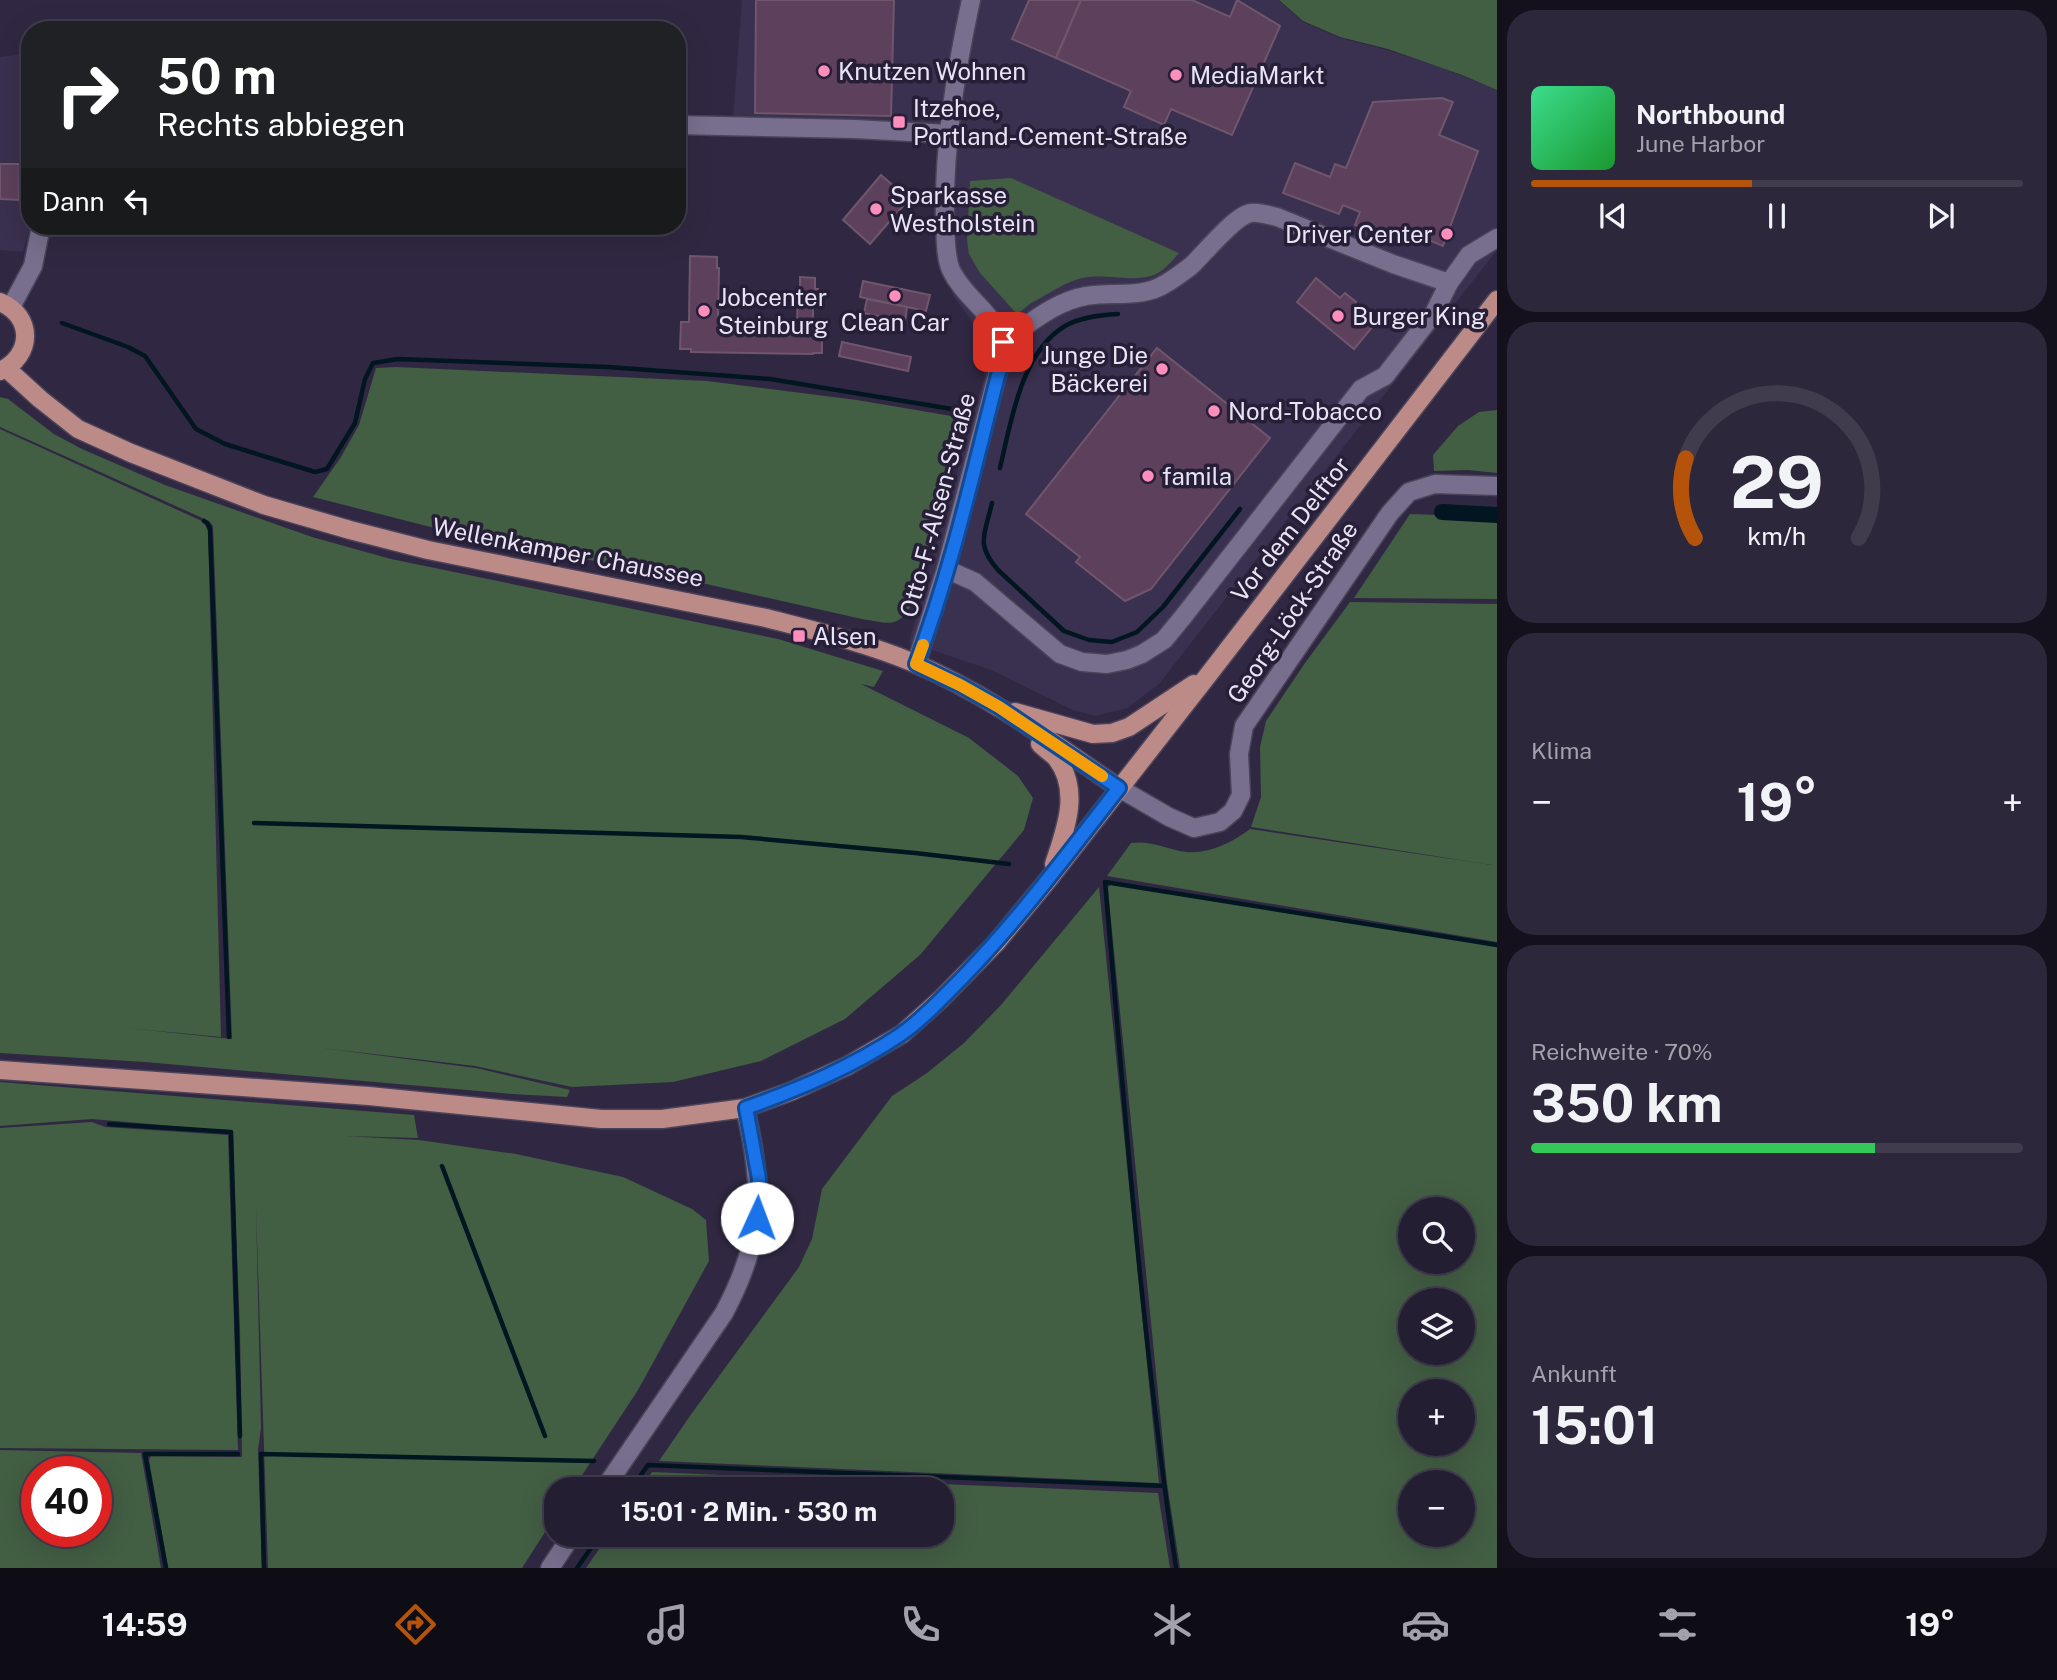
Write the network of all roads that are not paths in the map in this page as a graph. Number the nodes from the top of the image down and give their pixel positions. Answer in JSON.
{"nodes":[{"id":1,"x":971,"y":0,"type":"edge"},
{"id":2,"x":686,"y":125,"type":"edge"},
{"id":3,"x":948,"y":134,"type":"junction"},
{"id":4,"x":39,"y":235,"type":"edge"},
{"id":5,"x":1497,"y":237,"type":"edge"},
{"id":6,"x":1449,"y":283,"type":"junction"},
{"id":7,"x":1497,"y":300,"type":"edge"},
{"id":8,"x":5,"y":305,"type":"edge"},
{"id":9,"x":1003,"y":342,"type":"junction"},
{"id":10,"x":3,"y":369,"type":"edge"},
{"id":11,"x":1497,"y":486,"type":"edge"},
{"id":12,"x":946,"y":569,"type":"junction"},
{"id":13,"x":916,"y":664,"type":"junction"},
{"id":14,"x":1209,"y":674,"type":"junction"},
{"id":15,"x":999,"y":707,"type":"junction"},
{"id":16,"x":1119,"y":788,"type":"junction"},
{"id":17,"x":1048,"y":880,"type":"junction"},
{"id":18,"x":0,"y":1070,"type":"edge"},
{"id":19,"x":746,"y":1108,"type":"junction"},
{"id":20,"x":612,"y":1477,"type":"edge"},
{"id":21,"x":564,"y":1547,"type":"edge"},
{"id":22,"x":550,"y":1568,"type":"edge"}],
"edges":[{"from":1,"to":3,"type":"street"},
{"from":2,"to":3,"type":"street"},
{"from":3,"to":9,"type":"street"},
{"from":4,"to":8,"type":"street"},
{"from":5,"to":6,"type":"street"},
{"from":6,"to":9,"type":"street"},
{"from":6,"to":12,"type":"street"},
{"from":7,"to":14,"type":"main road","name":"Vor dem Delftor"},
{"from":8,"to":10,"type":"main road","name":"Wellenkamper Chaussee"},
{"from":9,"to":12,"type":"street","name":"Otto-F.-Alsen-Straße"},
{"from":10,"to":13,"type":"main road","name":"Wellenkamper Chaussee"},
{"from":11,"to":16,"type":"street","name":"Georg-Löck-Straße"},
{"from":12,"to":13,"type":"street","name":"Otto-F.-Alsen-Straße"},
{"from":13,"to":15,"type":"main road","name":"Wellenkamper Chaussee"},
{"from":14,"to":15,"type":"main road"},
{"from":14,"to":16,"type":"main road","name":"Vor dem Delftor"},
{"from":15,"to":16,"type":"main road","name":"Wellenkamper Chaussee"},
{"from":15,"to":17,"type":"main road"},
{"from":16,"to":17,"type":"main road","name":"Vor dem Delftor"},
{"from":17,"to":19,"type":"main road","name":"Vor dem Delftor"},
{"from":18,"to":19,"type":"main road","name":"Vor dem Delftor"},
{"from":19,"to":20,"type":"street"},
{"from":21,"to":22,"type":"street"}]}
